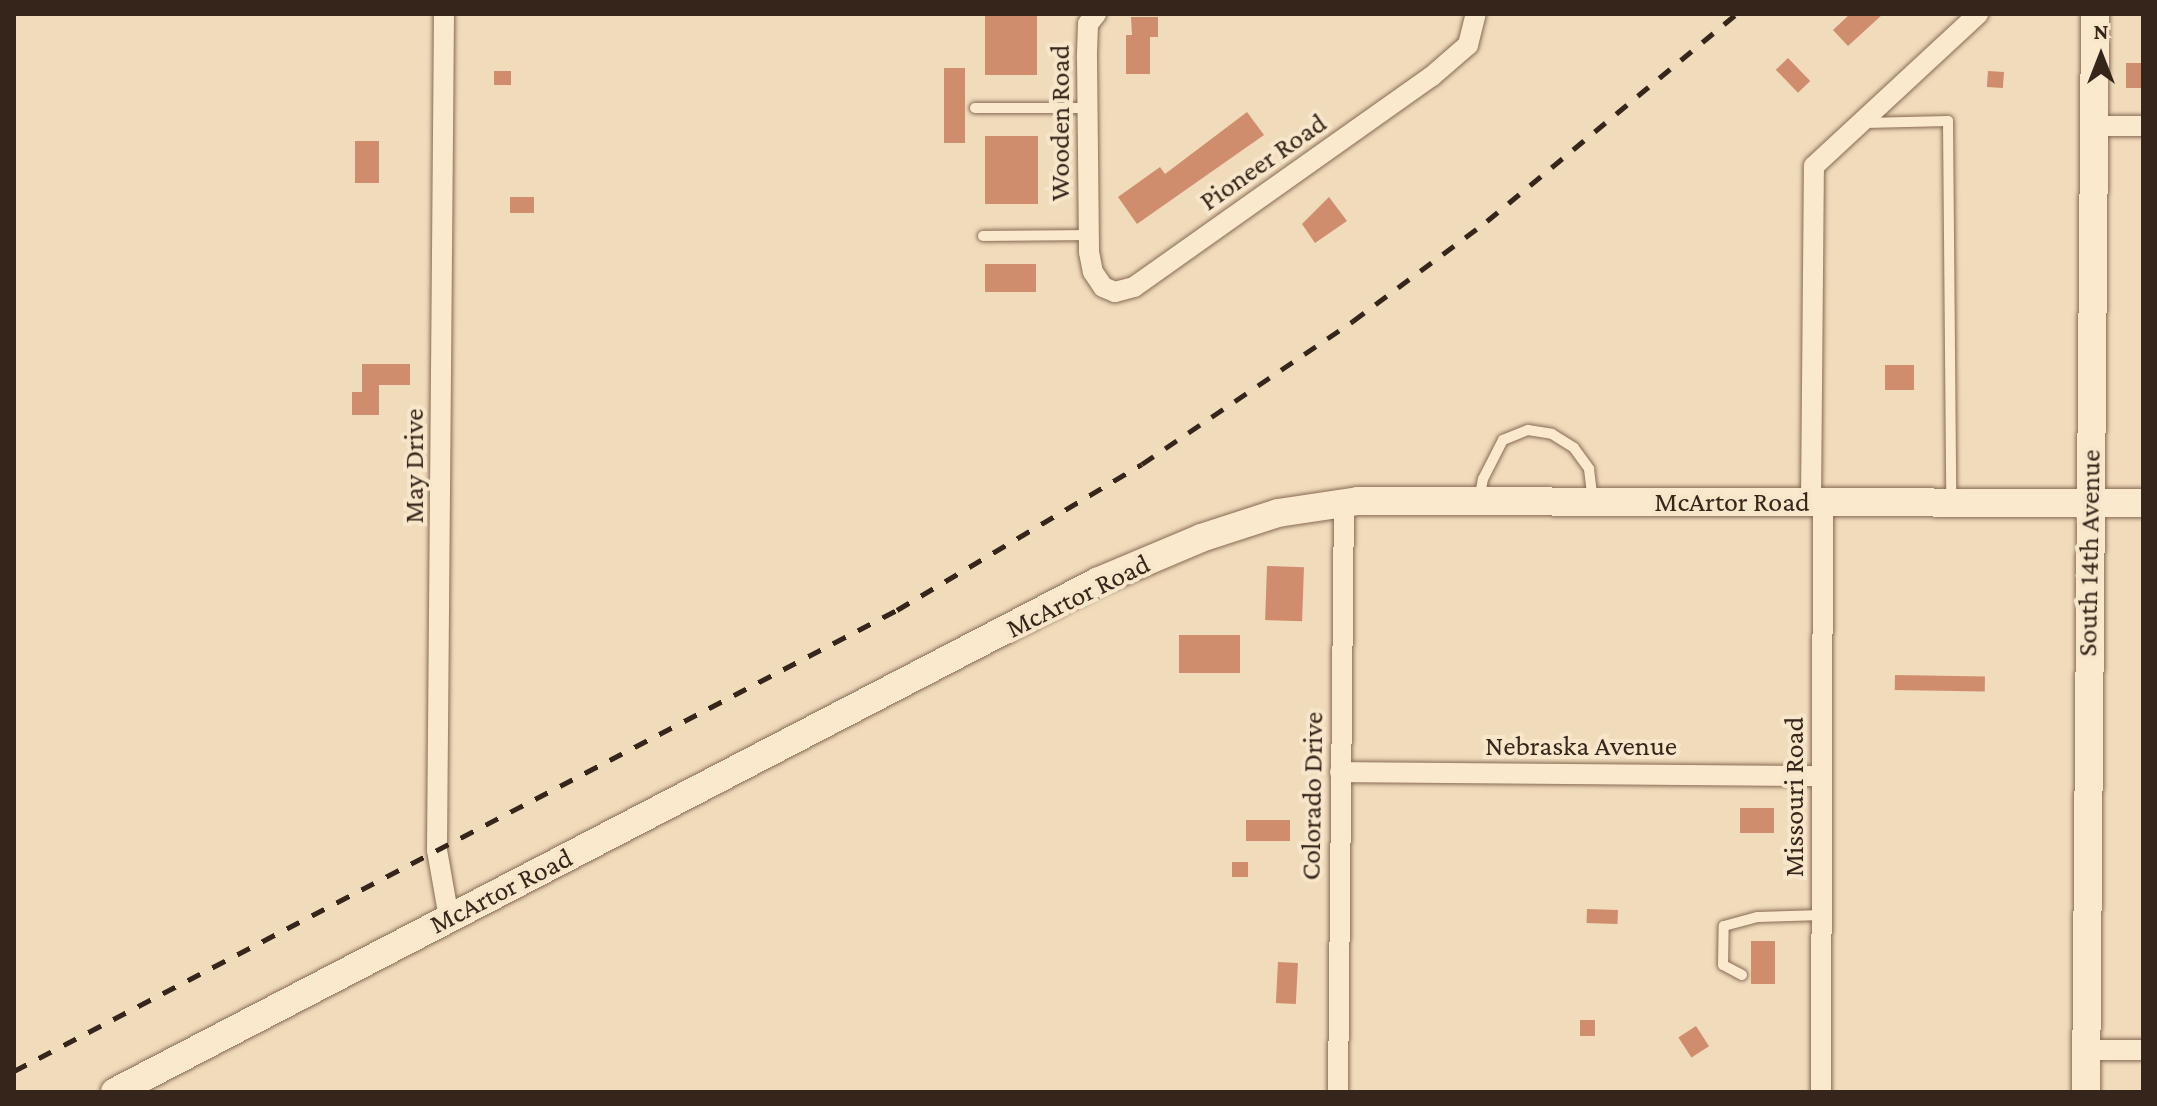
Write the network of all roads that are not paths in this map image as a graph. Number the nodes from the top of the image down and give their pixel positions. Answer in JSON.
{"nodes":[{"id":1,"x":444,"y":14,"type":"edge"},
{"id":2,"x":1096,"y":14,"type":"edge"},
{"id":3,"x":1476,"y":14,"type":"edge"},
{"id":4,"x":1978,"y":14,"type":"edge"},
{"id":5,"x":2095,"y":14,"type":"edge"},
{"id":6,"x":975,"y":108,"type":"dead end"},
{"id":7,"x":1087,"y":108,"type":"junction"},
{"id":8,"x":1859,"y":123,"type":"junction"},
{"id":9,"x":2093,"y":126,"type":"junction"},
{"id":10,"x":2143,"y":126,"type":"edge"},
{"id":11,"x":1089,"y":235,"type":"junction"},
{"id":12,"x":983,"y":236,"type":"dead end"},
{"id":13,"x":1479,"y":501,"type":"junction"},
{"id":14,"x":1344,"y":502,"type":"junction"},
{"id":15,"x":1594,"y":502,"type":"junction"},
{"id":16,"x":1817,"y":502,"type":"junction"},
{"id":17,"x":2090,"y":503,"type":"junction"},
{"id":18,"x":2143,"y":503,"type":"edge"},
{"id":19,"x":1951,"y":504,"type":"junction"},
{"id":20,"x":1340,"y":772,"type":"junction"},
{"id":21,"x":1822,"y":776,"type":"junction"},
{"id":22,"x":1822,"y":915,"type":"junction"},
{"id":23,"x":449,"y":918,"type":"junction"},
{"id":24,"x":1742,"y":975,"type":"dead end"},
{"id":25,"x":2086,"y":1050,"type":"junction"},
{"id":26,"x":2143,"y":1050,"type":"edge"},
{"id":27,"x":115,"y":1092,"type":"edge"},
{"id":28,"x":1338,"y":1092,"type":"edge"},
{"id":29,"x":1821,"y":1092,"type":"edge"},
{"id":30,"x":2086,"y":1092,"type":"edge"}],
"edges":[{"from":1,"to":23,"type":"street","name":"May Drive"},
{"from":2,"to":7,"type":"street","name":"Wooden Road"},
{"from":3,"to":11,"type":"street","name":"Pioneer Road"},
{"from":4,"to":8,"type":"street","name":"Missouri Road"},
{"from":5,"to":9,"type":"main road","name":"South 14th Avenue"},
{"from":6,"to":7,"type":"lane"},
{"from":7,"to":11,"type":"street","name":"Wooden Road"},
{"from":8,"to":16,"type":"street","name":"Missouri Road"},
{"from":8,"to":19,"type":"lane"},
{"from":9,"to":10,"type":"street"},
{"from":9,"to":17,"type":"main road","name":"South 14th Avenue"},
{"from":11,"to":12,"type":"lane"},
{"from":13,"to":14,"type":"main road","name":"McArtor Road"},
{"from":13,"to":15,"type":"main road","name":"McArtor Road"},
{"from":13,"to":15,"type":"lane"},
{"from":14,"to":20,"type":"street","name":"Colorado Drive"},
{"from":14,"to":23,"type":"main road","name":"McArtor Road"},
{"from":15,"to":16,"type":"main road","name":"McArtor Road"},
{"from":16,"to":19,"type":"main road","name":"McArtor Road"},
{"from":16,"to":21,"type":"street","name":"Missouri Road"},
{"from":17,"to":18,"type":"main road","name":"McArtor Road"},
{"from":17,"to":19,"type":"main road","name":"McArtor Road"},
{"from":17,"to":25,"type":"main road","name":"South 14th Avenue"},
{"from":20,"to":21,"type":"street","name":"Nebraska Avenue"},
{"from":20,"to":28,"type":"street","name":"Colorado Drive"},
{"from":21,"to":22,"type":"street","name":"Missouri Road"},
{"from":22,"to":24,"type":"lane"},
{"from":22,"to":29,"type":"street","name":"Missouri Road"},
{"from":23,"to":27,"type":"main road","name":"McArtor Road"},
{"from":25,"to":26,"type":"street"},
{"from":25,"to":30,"type":"main road","name":"South 14th Avenue"}]}
